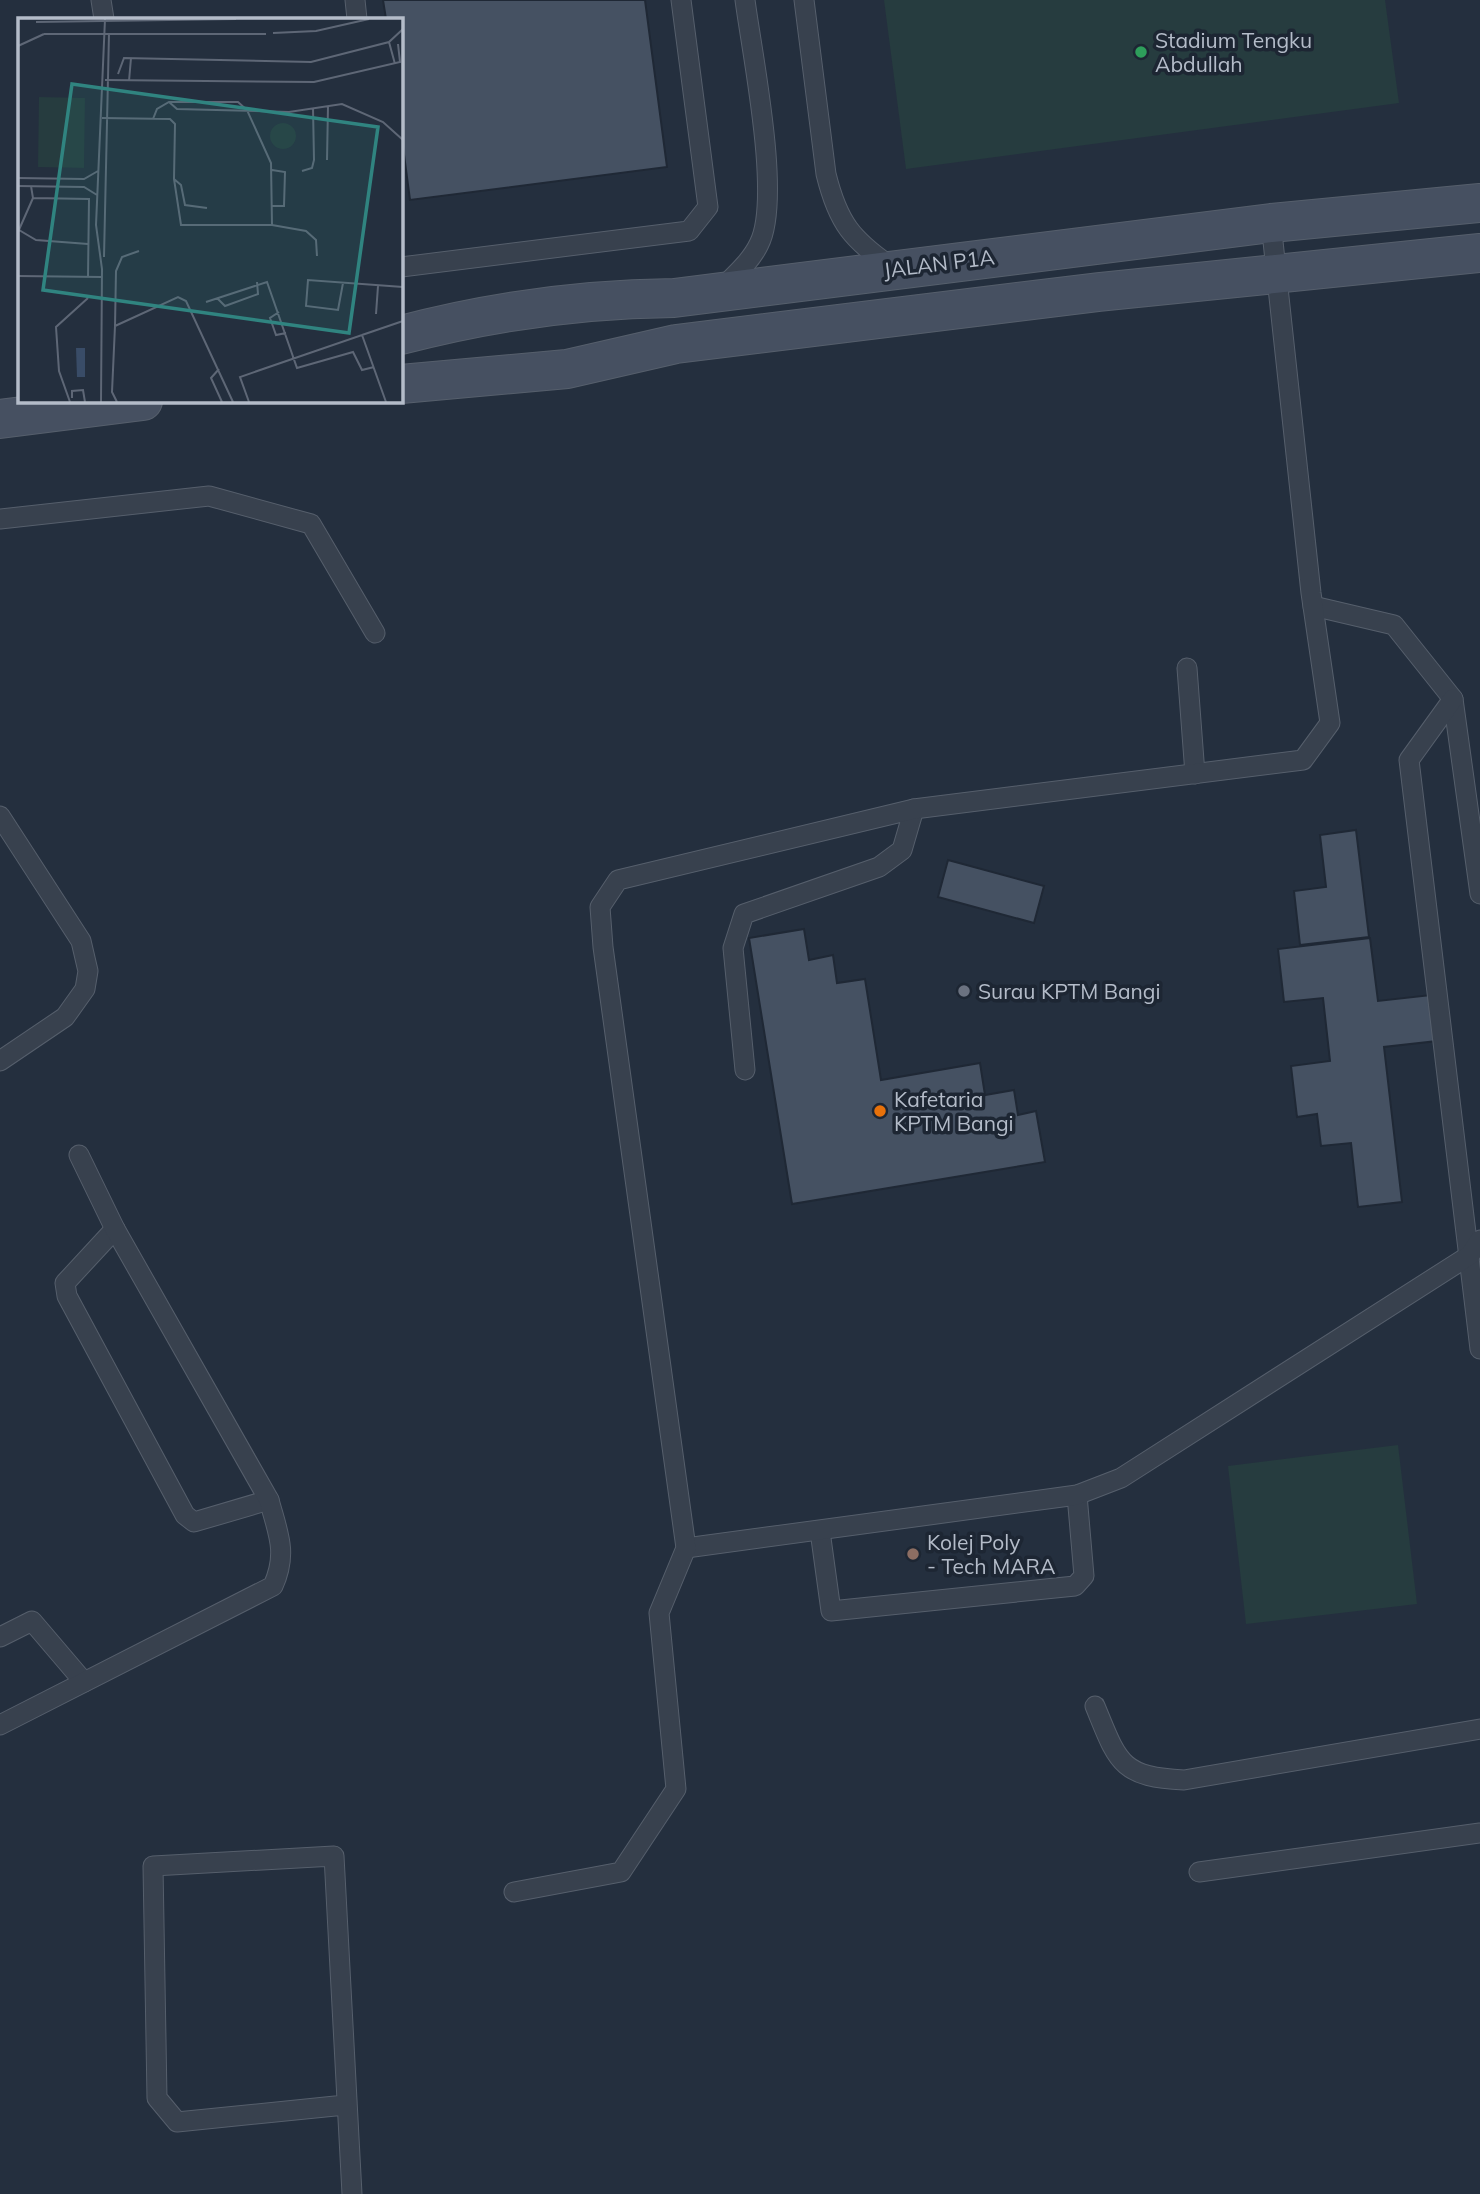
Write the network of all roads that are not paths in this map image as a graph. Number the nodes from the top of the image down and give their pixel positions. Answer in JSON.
{"nodes":[{"id":1,"x":102,"y":0,"type":"edge"},
{"id":2,"x":355,"y":0,"type":"edge"},
{"id":3,"x":681,"y":0,"type":"edge"},
{"id":4,"x":745,"y":0,"type":"edge"},
{"id":5,"x":804,"y":0,"type":"edge"},
{"id":6,"x":104,"y":18,"type":"edge"},
{"id":7,"x":357,"y":18,"type":"edge"},
{"id":8,"x":1480,"y":203,"type":"edge"},
{"id":9,"x":1271,"y":223,"type":"junction"},
{"id":10,"x":1480,"y":254,"type":"edge"},
{"id":11,"x":402,"y":267,"type":"edge"},
{"id":12,"x":894,"y":269,"type":"junction"},
{"id":13,"x":1276,"y":274,"type":"junction"},
{"id":14,"x":719,"y":292,"type":"junction"},
{"id":15,"x":402,"y":335,"type":"edge"},
{"id":16,"x":402,"y":384,"type":"edge"},
{"id":17,"x":135,"y":402,"type":"edge"},
{"id":18,"x":0,"y":419,"type":"edge"},
{"id":19,"x":0,"y":519,"type":"edge"},
{"id":20,"x":1313,"y":606,"type":"junction"},
{"id":21,"x":375,"y":633,"type":"dead end"},
{"id":22,"x":1187,"y":668,"type":"dead end"},
{"id":23,"x":1453,"y":699,"type":"junction"},
{"id":24,"x":1195,"y":774,"type":"junction"},
{"id":25,"x":914,"y":809,"type":"junction"},
{"id":26,"x":0,"y":816,"type":"edge"},
{"id":27,"x":1480,"y":894,"type":"edge"},
{"id":28,"x":0,"y":1060,"type":"edge"},
{"id":29,"x":746,"y":1070,"type":"dead end"},
{"id":30,"x":79,"y":1155,"type":"dead end"},
{"id":31,"x":115,"y":1228,"type":"junction"},
{"id":32,"x":1475,"y":1248,"type":"edge"},
{"id":33,"x":1480,"y":1349,"type":"edge"},
{"id":34,"x":1077,"y":1495,"type":"junction"},
{"id":35,"x":269,"y":1500,"type":"junction"},
{"id":36,"x":820,"y":1531,"type":"junction"},
{"id":37,"x":686,"y":1548,"type":"junction"},
{"id":38,"x":0,"y":1637,"type":"edge"},
{"id":39,"x":84,"y":1682,"type":"junction"},
{"id":40,"x":1095,"y":1706,"type":"dead end"},
{"id":41,"x":0,"y":1725,"type":"edge"},
{"id":42,"x":1480,"y":1730,"type":"edge"},
{"id":43,"x":1480,"y":1833,"type":"edge"},
{"id":44,"x":1199,"y":1872,"type":"dead end"},
{"id":45,"x":514,"y":1892,"type":"dead end"},
{"id":46,"x":345,"y":2105,"type":"junction"},
{"id":47,"x":352,"y":2194,"type":"edge"}],
"edges":[{"from":1,"to":6,"type":"lane"},
{"from":2,"to":7,"type":"lane"},
{"from":3,"to":11,"type":"lane"},
{"from":4,"to":14,"type":"lane"},
{"from":5,"to":12,"type":"lane"},
{"from":8,"to":9,"type":"main road","name":"JALAN P1A"},
{"from":9,"to":12,"type":"main road","name":"JALAN P1A"},
{"from":9,"to":13,"type":"lane"},
{"from":10,"to":13,"type":"main road"},
{"from":12,"to":14,"type":"main road","name":"JALAN P1A"},
{"from":13,"to":16,"type":"main road"},
{"from":13,"to":20,"type":"lane"},
{"from":14,"to":15,"type":"main road","name":"JALAN P1A"},
{"from":17,"to":18,"type":"main road"},
{"from":19,"to":21,"type":"lane"},
{"from":20,"to":23,"type":"lane"},
{"from":20,"to":24,"type":"lane"},
{"from":22,"to":24,"type":"lane"},
{"from":23,"to":27,"type":"lane"},
{"from":23,"to":32,"type":"lane"},
{"from":24,"to":25,"type":"lane"},
{"from":25,"to":29,"type":"lane"},
{"from":25,"to":37,"type":"lane"},
{"from":26,"to":28,"type":"lane"},
{"from":30,"to":31,"type":"lane"},
{"from":31,"to":35,"type":"lane"},
{"from":31,"to":35,"type":"lane"},
{"from":32,"to":33,"type":"lane"},
{"from":32,"to":34,"type":"lane"},
{"from":34,"to":36,"type":"lane"},
{"from":34,"to":36,"type":"lane"},
{"from":35,"to":39,"type":"lane"},
{"from":36,"to":37,"type":"lane"},
{"from":37,"to":45,"type":"lane"},
{"from":38,"to":39,"type":"lane"},
{"from":39,"to":41,"type":"lane"},
{"from":40,"to":42,"type":"lane"},
{"from":43,"to":44,"type":"lane"},
{"from":46,"to":46,"type":"lane"},
{"from":46,"to":47,"type":"lane"}]}
